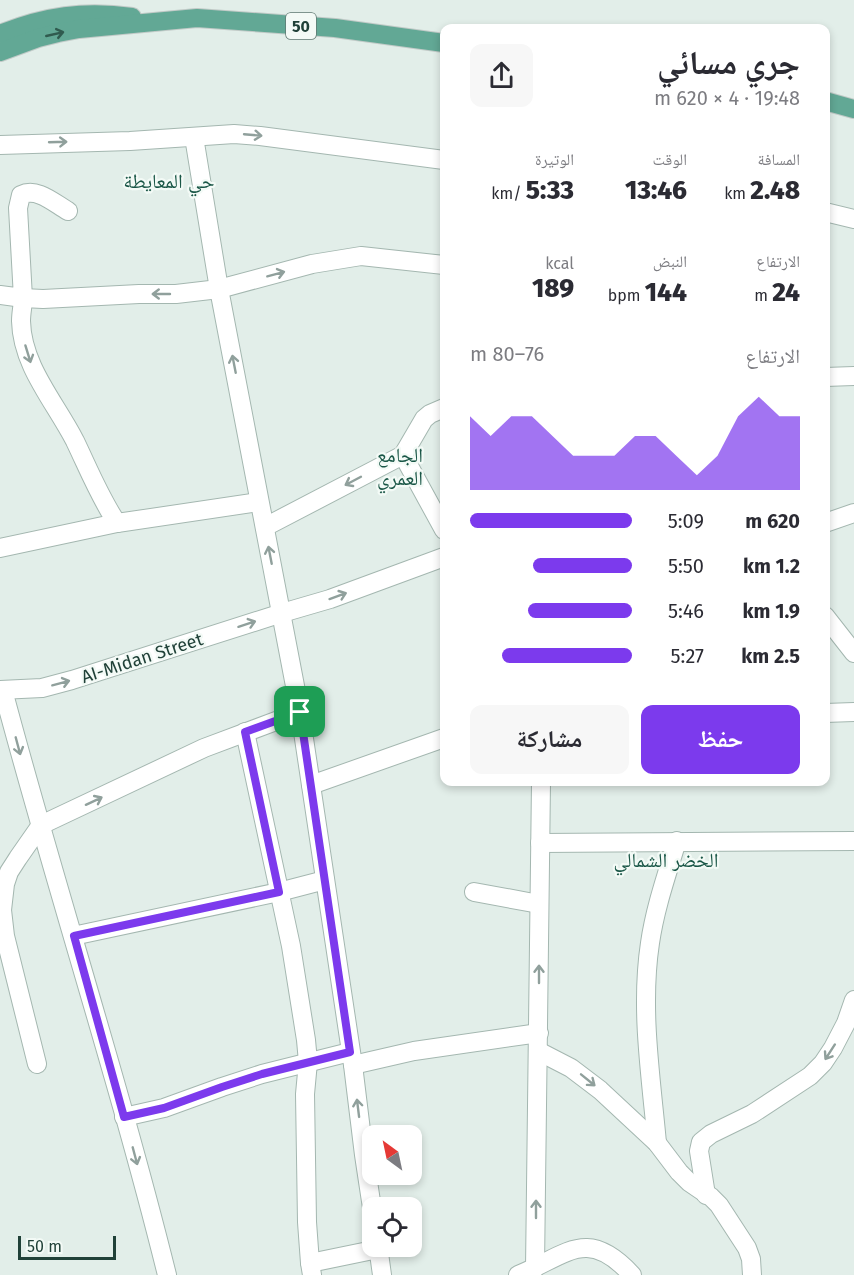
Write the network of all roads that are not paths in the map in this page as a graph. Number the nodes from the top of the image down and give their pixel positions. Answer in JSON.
{"nodes":[{"id":1,"x":157,"y":21,"type":"junction"},
{"id":2,"x":0,"y":34,"type":"edge"},
{"id":3,"x":440,"y":42,"type":"edge"},
{"id":4,"x":9,"y":49,"type":"edge"},
{"id":5,"x":0,"y":62,"type":"edge"},
{"id":6,"x":830,"y":102,"type":"edge"},
{"id":7,"x":854,"y":109,"type":"edge"},
{"id":8,"x":194,"y":137,"type":"junction"},
{"id":9,"x":0,"y":145,"type":"edge"},
{"id":10,"x":440,"y":159,"type":"edge"},
{"id":11,"x":68,"y":211,"type":"dead end"},
{"id":12,"x":830,"y":213,"type":"edge"},
{"id":13,"x":854,"y":219,"type":"edge"},
{"id":14,"x":440,"y":265,"type":"edge"},
{"id":15,"x":219,"y":289,"type":"junction"},
{"id":16,"x":0,"y":295,"type":"edge"},
{"id":17,"x":23,"y":298,"type":"junction"},
{"id":18,"x":854,"y":376,"type":"edge"},
{"id":19,"x":830,"y":377,"type":"edge"},
{"id":20,"x":440,"y":410,"type":"edge"},
{"id":21,"x":403,"y":455,"type":"junction"},
{"id":22,"x":259,"y":502,"type":"junction"},
{"id":23,"x":854,"y":513,"type":"edge"},
{"id":24,"x":830,"y":521,"type":"edge"},
{"id":25,"x":117,"y":523,"type":"junction"},
{"id":26,"x":440,"y":523,"type":"edge"},
{"id":27,"x":265,"y":527,"type":"junction"},
{"id":28,"x":0,"y":549,"type":"edge"},
{"id":29,"x":440,"y":558,"type":"edge"},
{"id":30,"x":282,"y":613,"type":"junction"},
{"id":31,"x":830,"y":622,"type":"edge"},
{"id":32,"x":854,"y":653,"type":"edge"},
{"id":33,"x":2,"y":690,"type":"edge"},
{"id":34,"x":300,"y":712,"type":"junction"},
{"id":35,"x":854,"y":712,"type":"edge"},
{"id":36,"x":830,"y":713,"type":"edge"},
{"id":37,"x":245,"y":732,"type":"junction"},
{"id":38,"x":440,"y":739,"type":"edge"},
{"id":39,"x":311,"y":785,"type":"junction"},
{"id":40,"x":541,"y":786,"type":"edge"},
{"id":41,"x":41,"y":825,"type":"junction"},
{"id":42,"x":677,"y":841,"type":"junction"},
{"id":43,"x":854,"y":841,"type":"edge"},
{"id":44,"x":540,"y":843,"type":"junction"},
{"id":45,"x":325,"y":880,"type":"junction"},
{"id":46,"x":279,"y":892,"type":"junction"},
{"id":47,"x":474,"y":892,"type":"dead end"},
{"id":48,"x":539,"y":904,"type":"junction"},
{"id":49,"x":74,"y":936,"type":"junction"},
{"id":50,"x":854,"y":1000,"type":"edge"},
{"id":51,"x":538,"y":1042,"type":"junction"},
{"id":52,"x":351,"y":1059,"type":"junction"},
{"id":53,"x":308,"y":1062,"type":"junction"},
{"id":54,"x":38,"y":1064,"type":"dead end"},
{"id":55,"x":124,"y":1117,"type":"junction"},
{"id":56,"x":657,"y":1143,"type":"junction"},
{"id":57,"x":706,"y":1195,"type":"junction"},
{"id":58,"x":370,"y":1197,"type":"edge"},
{"id":59,"x":362,"y":1253,"type":"edge"},
{"id":60,"x":379,"y":1257,"type":"edge"},
{"id":61,"x":311,"y":1269,"type":"edge"},
{"id":62,"x":543,"y":1269,"type":"edge"},
{"id":63,"x":167,"y":1275,"type":"edge"},
{"id":64,"x":382,"y":1275,"type":"edge"},
{"id":65,"x":518,"y":1275,"type":"edge"},
{"id":66,"x":632,"y":1275,"type":"edge"},
{"id":67,"x":752,"y":1275,"type":"edge"}],
"edges":[{"from":1,"to":2,"type":"main road","number":"50"},
{"from":1,"to":3,"type":"main road","number":"50"},
{"from":4,"to":1,"type":"main road","number":"50","one_way":true},
{"from":4,"to":5,"type":"main road"},
{"from":6,"to":7,"type":"main road"},
{"from":9,"to":8,"type":"street","one_way":true},
{"from":8,"to":10,"type":"street","one_way":true},
{"from":8,"to":15,"type":"street"},
{"from":11,"to":17,"type":"street"},
{"from":12,"to":13,"type":"street"},
{"from":15,"to":14,"type":"street","one_way":true},
{"from":15,"to":17,"type":"street","one_way":true},
{"from":22,"to":15,"type":"street","one_way":true},
{"from":16,"to":17,"type":"street"},
{"from":17,"to":25,"type":"street","one_way":true},
{"from":18,"to":19,"type":"street"},
{"from":20,"to":21,"type":"street"},
{"from":21,"to":26,"type":"street"},
{"from":21,"to":27,"type":"street","one_way":true},
{"from":22,"to":25,"type":"street"},
{"from":22,"to":27,"type":"street"},
{"from":23,"to":24,"type":"street"},
{"from":25,"to":28,"type":"street"},
{"from":30,"to":27,"type":"street","one_way":true},
{"from":30,"to":29,"type":"street","name":"AI-Midan Street","one_way":true},
{"from":33,"to":30,"type":"street","name":"AI-Midan Street","one_way":true},
{"from":30,"to":34,"type":"street"},
{"from":31,"to":32,"type":"street"},
{"from":33,"to":41,"type":"street","one_way":true},
{"from":34,"to":37,"type":"street"},
{"from":34,"to":39,"type":"street"},
{"from":35,"to":36,"type":"street"},
{"from":41,"to":37,"type":"street","one_way":true},
{"from":37,"to":46,"type":"street"},
{"from":38,"to":39,"type":"street"},
{"from":39,"to":45,"type":"street"},
{"from":40,"to":44,"type":"street"},
{"from":41,"to":49,"type":"street"},
{"from":41,"to":54,"type":"street"},
{"from":42,"to":43,"type":"street"},
{"from":42,"to":44,"type":"street"},
{"from":42,"to":56,"type":"street"},
{"from":44,"to":48,"type":"street"},
{"from":45,"to":46,"type":"street"},
{"from":45,"to":52,"type":"street"},
{"from":46,"to":49,"type":"street"},
{"from":46,"to":53,"type":"street"},
{"from":47,"to":48,"type":"street"},
{"from":51,"to":48,"type":"street","one_way":true},
{"from":49,"to":55,"type":"street"},
{"from":50,"to":57,"type":"street","one_way":true},
{"from":51,"to":52,"type":"street"},
{"from":51,"to":56,"type":"street","one_way":true},
{"from":62,"to":51,"type":"street","one_way":true},
{"from":52,"to":53,"type":"street"},
{"from":58,"to":52,"type":"street","one_way":true},
{"from":53,"to":55,"type":"street"},
{"from":53,"to":61,"type":"street"},
{"from":55,"to":63,"type":"street","one_way":true},
{"from":56,"to":57,"type":"street"},
{"from":57,"to":67,"type":"street"},
{"from":59,"to":61,"type":"street"},
{"from":60,"to":64,"type":"street"},
{"from":62,"to":65,"type":"street"},
{"from":62,"to":66,"type":"street"}]}
